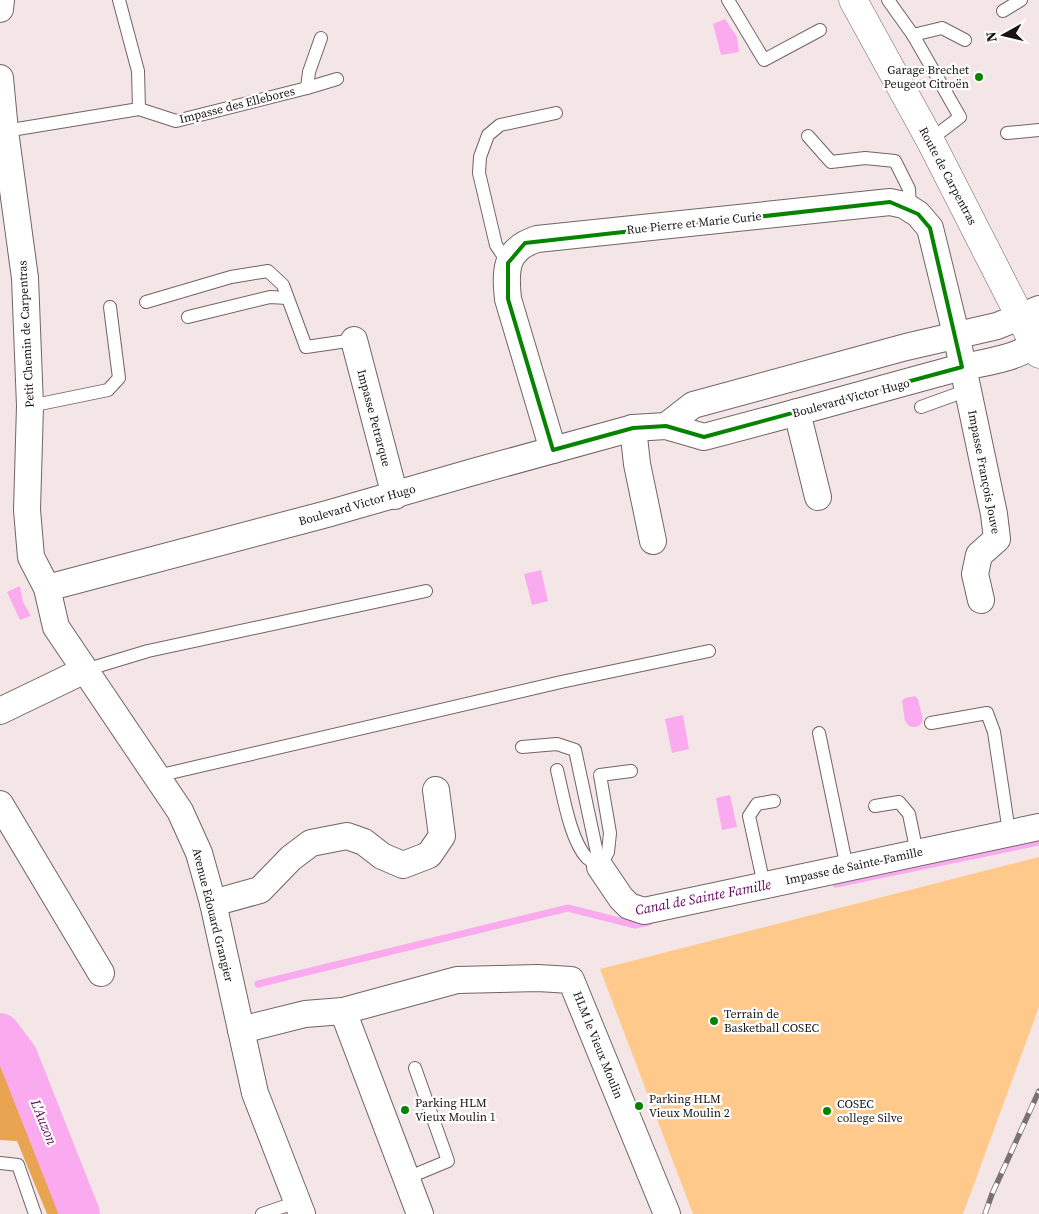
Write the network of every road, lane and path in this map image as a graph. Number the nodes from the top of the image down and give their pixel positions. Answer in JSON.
{"nodes":[{"id":1,"x":1,"y":0,"type":"edge"},
{"id":2,"x":119,"y":0,"type":"edge"},
{"id":3,"x":728,"y":0,"type":"edge"},
{"id":4,"x":852,"y":0,"type":"edge"},
{"id":5,"x":888,"y":0,"type":"edge"},
{"id":6,"x":1021,"y":0,"type":"edge"},
{"id":7,"x":0,"y":9,"type":"edge"},
{"id":8,"x":1003,"y":11,"type":"dead end"},
{"id":9,"x":820,"y":30,"type":"dead end"},
{"id":10,"x":913,"y":36,"type":"junction"},
{"id":11,"x":321,"y":38,"type":"dead end"},
{"id":12,"x":965,"y":40,"type":"dead end"},
{"id":13,"x":0,"y":78,"type":"edge"},
{"id":14,"x":337,"y":79,"type":"dead end"},
{"id":15,"x":307,"y":88,"type":"junction"},
{"id":16,"x":139,"y":109,"type":"junction"},
{"id":17,"x":556,"y":113,"type":"dead end"},
{"id":18,"x":1039,"y":130,"type":"edge"},
{"id":19,"x":4,"y":131,"type":"junction"},
{"id":20,"x":1007,"y":133,"type":"dead end"},
{"id":21,"x":808,"y":136,"type":"dead end"},
{"id":22,"x":930,"y":140,"type":"junction"},
{"id":23,"x":910,"y":209,"type":"junction"},
{"id":24,"x":508,"y":263,"type":"junction"},
{"id":25,"x":287,"y":298,"type":"junction"},
{"id":26,"x":146,"y":302,"type":"dead end"},
{"id":27,"x":110,"y":307,"type":"dead end"},
{"id":28,"x":1030,"y":313,"type":"edge"},
{"id":29,"x":188,"y":317,"type":"dead end"},
{"id":30,"x":956,"y":334,"type":"junction"},
{"id":31,"x":354,"y":340,"type":"joint"},
{"id":32,"x":1037,"y":346,"type":"edge"},
{"id":33,"x":965,"y":378,"type":"junction"},
{"id":34,"x":30,"y":406,"type":"junction"},
{"id":35,"x":921,"y":406,"type":"dead end"},
{"id":36,"x":797,"y":412,"type":"junction"},
{"id":37,"x":666,"y":426,"type":"junction"},
{"id":38,"x":633,"y":428,"type":"junction"},
{"id":39,"x":553,"y":450,"type":"junction"},
{"id":40,"x":394,"y":496,"type":"junction"},
{"id":41,"x":818,"y":497,"type":"dead end"},
{"id":42,"x":653,"y":541,"type":"dead end"},
{"id":43,"x":47,"y":588,"type":"junction"},
{"id":44,"x":426,"y":591,"type":"dead end"},
{"id":45,"x":981,"y":600,"type":"dead end"},
{"id":46,"x":709,"y":650,"type":"dead end"},
{"id":47,"x":85,"y":670,"type":"junction"},
{"id":48,"x":0,"y":712,"type":"edge"},
{"id":49,"x":931,"y":723,"type":"dead end"},
{"id":50,"x":818,"y":733,"type":"dead end"},
{"id":51,"x":522,"y":747,"type":"dead end"},
{"id":52,"x":557,"y":770,"type":"dead end"},
{"id":53,"x":632,"y":770,"type":"dead end"},
{"id":54,"x":158,"y":776,"type":"junction"},
{"id":55,"x":436,"y":790,"type":"dead end"},
{"id":56,"x":774,"y":801,"type":"dead end"},
{"id":57,"x":0,"y":804,"type":"edge"},
{"id":58,"x":875,"y":806,"type":"dead end"},
{"id":59,"x":1039,"y":827,"type":"edge"},
{"id":60,"x":1009,"y":832,"type":"junction"},
{"id":61,"x":916,"y":853,"type":"junction"},
{"id":62,"x":600,"y":867,"type":"junction"},
{"id":63,"x":847,"y":868,"type":"junction"},
{"id":64,"x":764,"y":885,"type":"junction"},
{"id":65,"x":213,"y":903,"type":"junction"},
{"id":66,"x":101,"y":973,"type":"dead end"},
{"id":67,"x":343,"y":1011,"type":"junction"},
{"id":68,"x":241,"y":1030,"type":"junction"},
{"id":69,"x":414,"y":1068,"type":"dead end"},
{"id":70,"x":0,"y":1163,"type":"edge"},
{"id":71,"x":407,"y":1178,"type":"junction"},
{"id":72,"x":300,"y":1208,"type":"edge"},
{"id":73,"x":35,"y":1214,"type":"edge"},
{"id":74,"x":262,"y":1214,"type":"edge"},
{"id":75,"x":420,"y":1214,"type":"edge"},
{"id":76,"x":667,"y":1214,"type":"edge"}],
"edges":[{"from":1,"to":7,"type":"street"},
{"from":2,"to":16,"type":"lane"},
{"from":3,"to":9,"type":"lane"},
{"from":4,"to":22,"type":"main road","name":"Route de Carpentras"},
{"from":5,"to":10,"type":"lane"},
{"from":6,"to":8,"type":"lane"},
{"from":10,"to":12,"type":"lane"},
{"from":10,"to":22,"type":"lane"},
{"from":11,"to":15,"type":"lane","name":"Impasse des Ellebores"},
{"from":13,"to":19,"type":"street","name":"Petit Chemin de Carpentras"},
{"from":14,"to":15,"type":"lane","name":"Impasse des Ellebores"},
{"from":15,"to":16,"type":"lane","name":"Impasse des Ellebores"},
{"from":16,"to":19,"type":"lane","name":"Impasse des Ellebores"},
{"from":17,"to":24,"type":"lane"},
{"from":18,"to":20,"type":"lane"},
{"from":19,"to":34,"type":"street","name":"Petit Chemin de Carpentras"},
{"from":21,"to":23,"type":"lane"},
{"from":22,"to":28,"type":"main road","name":"Route de Carpentras"},
{"from":23,"to":24,"type":"street","name":"Rue Pierre et Marie Curie"},
{"from":23,"to":30,"type":"street","name":"Rue Pierre et Marie Curie"},
{"from":24,"to":39,"type":"street"},
{"from":25,"to":26,"type":"lane"},
{"from":25,"to":29,"type":"lane"},
{"from":25,"to":31,"type":"lane"},
{"from":27,"to":34,"type":"lane"},
{"from":28,"to":30,"type":"street"},
{"from":28,"to":32,"type":"main road","name":"Route de Carpentras"},
{"from":30,"to":33,"type":"street","name":"Rue Pierre et Marie Curie"},
{"from":30,"to":37,"type":"street"},
{"from":31,"to":40,"type":"street","name":"Impasse Petrarque"},
{"from":32,"to":33,"type":"street","name":"Boulevard Victor Hugo"},
{"from":33,"to":35,"type":"lane"},
{"from":33,"to":36,"type":"street","name":"Boulevard Victor Hugo"},
{"from":33,"to":45,"type":"street","name":"Impasse François Jouve"},
{"from":34,"to":43,"type":"street","name":"Petit Chemin de Carpentras"},
{"from":36,"to":37,"type":"street","name":"Boulevard Victor Hugo"},
{"from":36,"to":41,"type":"street"},
{"from":37,"to":38,"type":"street","name":"Boulevard Victor Hugo"},
{"from":38,"to":39,"type":"street","name":"Boulevard Victor Hugo"},
{"from":38,"to":42,"type":"street"},
{"from":39,"to":40,"type":"street","name":"Boulevard Victor Hugo"},
{"from":40,"to":43,"type":"street","name":"Boulevard Victor Hugo"},
{"from":43,"to":47,"type":"street","name":"Avenue Edouard Grangier"},
{"from":44,"to":47,"type":"lane"},
{"from":46,"to":54,"type":"lane"},
{"from":47,"to":48,"type":"street"},
{"from":47,"to":54,"type":"street","name":"Avenue Edouard Grangier"},
{"from":49,"to":60,"type":"lane"},
{"from":50,"to":63,"type":"lane"},
{"from":51,"to":62,"type":"lane"},
{"from":52,"to":62,"type":"lane"},
{"from":53,"to":62,"type":"lane"},
{"from":54,"to":65,"type":"street","name":"Avenue Edouard Grangier"},
{"from":55,"to":65,"type":"street"},
{"from":56,"to":64,"type":"lane"},
{"from":57,"to":66,"type":"street"},
{"from":58,"to":61,"type":"lane"},
{"from":59,"to":60,"type":"street","name":"Impasse de Sainte-Famille"},
{"from":60,"to":61,"type":"street","name":"Impasse de Sainte-Famille"},
{"from":61,"to":63,"type":"street","name":"Impasse de Sainte-Famille"},
{"from":62,"to":64,"type":"street","name":"Impasse de Sainte-Famille"},
{"from":63,"to":64,"type":"street","name":"Impasse de Sainte-Famille"},
{"from":65,"to":68,"type":"street","name":"Avenue Edouard Grangier"},
{"from":67,"to":68,"type":"street","name":"HLM le Vieux Moulin"},
{"from":67,"to":71,"type":"street"},
{"from":67,"to":76,"type":"street","name":"HLM le Vieux Moulin"},
{"from":68,"to":72,"type":"street","name":"Avenue Edouard Grangier"},
{"from":69,"to":71,"type":"lane"},
{"from":70,"to":73,"type":"lane"},
{"from":71,"to":75,"type":"street"},
{"from":72,"to":74,"type":"lane"}]}
